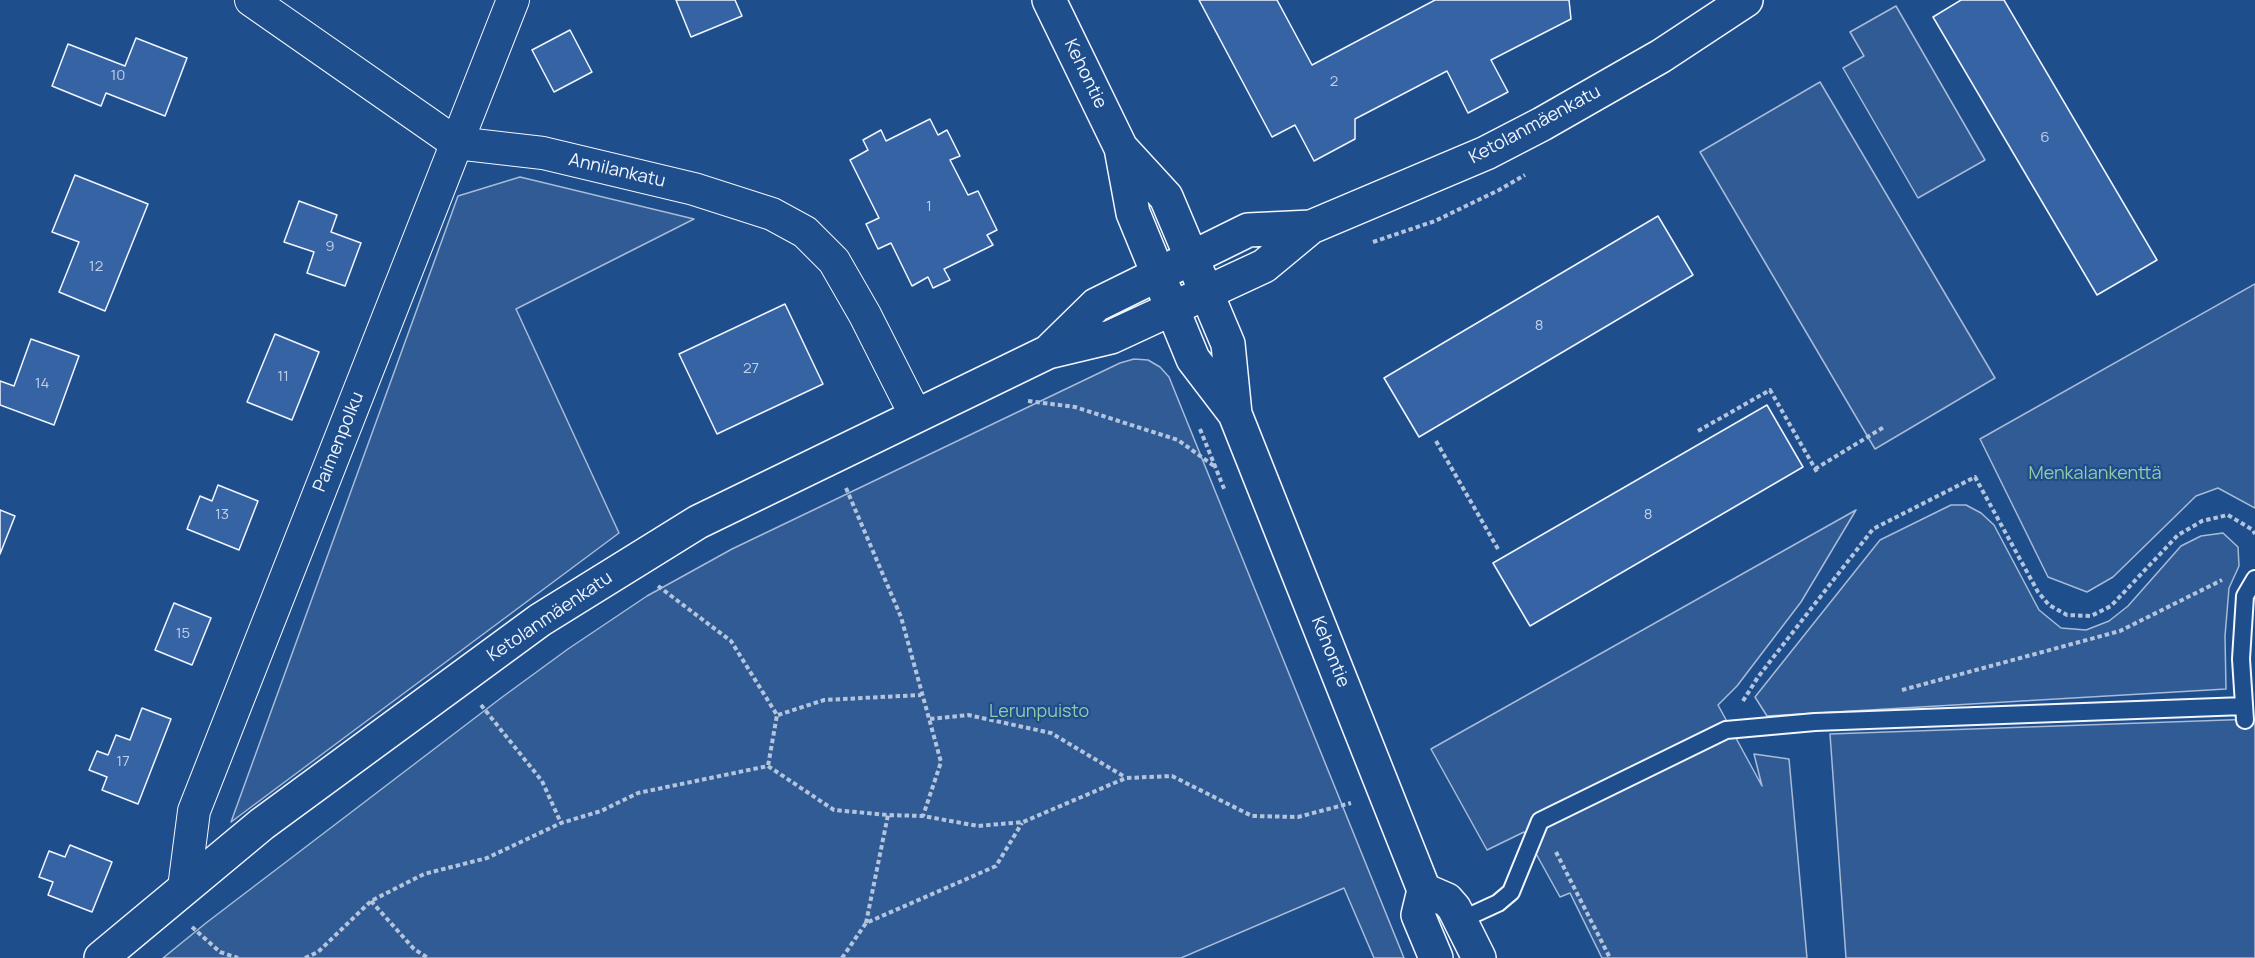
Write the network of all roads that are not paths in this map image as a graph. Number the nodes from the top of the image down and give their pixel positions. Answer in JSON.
{"nodes":[{"id":1,"x":251,"y":0,"type":"edge"},
{"id":2,"x":513,"y":0,"type":"edge"},
{"id":3,"x":1049,"y":0,"type":"edge"},
{"id":4,"x":1746,"y":0,"type":"edge"},
{"id":5,"x":456,"y":143,"type":"junction"},
{"id":6,"x":1121,"y":148,"type":"junction"},
{"id":7,"x":1311,"y":227,"type":"junction"},
{"id":8,"x":1192,"y":258,"type":"junction"},
{"id":9,"x":1158,"y":274,"type":"junction"},
{"id":10,"x":1206,"y":292,"type":"junction"},
{"id":11,"x":1172,"y":309,"type":"junction"},
{"id":12,"x":1048,"y":352,"type":"junction"},
{"id":13,"x":1235,"y":414,"type":"junction"},
{"id":14,"x":916,"y":416,"type":"junction"},
{"id":15,"x":2255,"y":579,"type":"edge"},
{"id":16,"x":184,"y":888,"type":"junction"},
{"id":17,"x":1424,"y":890,"type":"junction"},
{"id":18,"x":1461,"y":920,"type":"junction"},
{"id":19,"x":101,"y":958,"type":"edge"},
{"id":20,"x":1436,"y":958,"type":"edge"},
{"id":21,"x":1479,"y":958,"type":"edge"}],
"edges":[{"from":1,"to":5,"type":"street","name":"Annilankatu"},
{"from":2,"to":5,"type":"street","name":"Paimenpolku"},
{"from":3,"to":6,"type":"main road","name":"Kehontie"},
{"from":4,"to":7,"type":"main road","name":"Ketolanmäenkatu"},
{"from":5,"to":14,"type":"street","name":"Annilankatu"},
{"from":5,"to":16,"type":"street","name":"Paimenpolku"},
{"from":6,"to":8,"type":"main road","name":"Kehontie"},
{"from":6,"to":9,"type":"main road","name":"Kehontie"},
{"from":7,"to":8,"type":"main road","name":"Ketolanmäenkatu"},
{"from":7,"to":10,"type":"main road","name":"Ketolanmäenkatu"},
{"from":8,"to":9,"type":"main road","name":"Ketolanmäenkatu"},
{"from":8,"to":10,"type":"main road","name":"Kehontie"},
{"from":9,"to":11,"type":"main road","name":"Kehontie"},
{"from":9,"to":12,"type":"main road","name":"Ketolanmäenkatu"},
{"from":10,"to":11,"type":"main road","name":"Ketolanmäenkatu"},
{"from":10,"to":13,"type":"main road","name":"Kehontie"},
{"from":11,"to":12,"type":"main road","name":"Ketolanmäenkatu"},
{"from":11,"to":13,"type":"main road","name":"Kehontie"},
{"from":12,"to":14,"type":"main road","name":"Ketolanmäenkatu"},
{"from":13,"to":17,"type":"main road","name":"Kehontie"},
{"from":14,"to":16,"type":"main road","name":"Ketolanmäenkatu"},
{"from":15,"to":18,"type":"lane"},
{"from":16,"to":19,"type":"main road","name":"Ketolanmäenkatu"},
{"from":17,"to":18,"type":"main road"},
{"from":17,"to":20,"type":"main road"},
{"from":18,"to":21,"type":"main road"}]}
